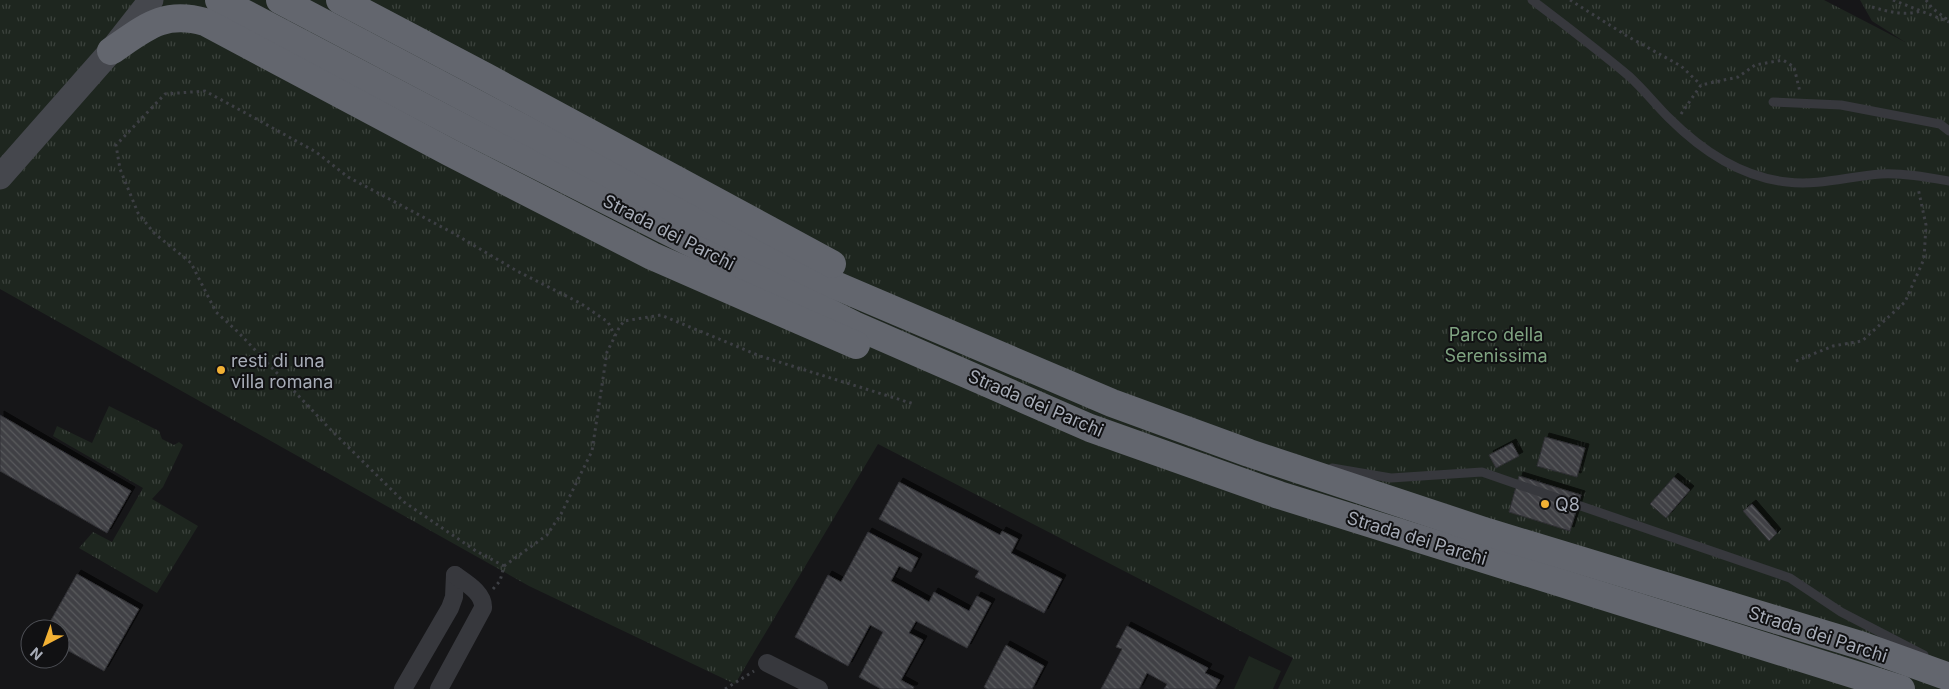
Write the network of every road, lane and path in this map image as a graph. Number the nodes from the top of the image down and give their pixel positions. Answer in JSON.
{"nodes":[{"id":1,"x":151,"y":0,"type":"edge"},
{"id":2,"x":218,"y":0,"type":"edge"},
{"id":3,"x":280,"y":0,"type":"edge"},
{"id":4,"x":340,"y":0,"type":"edge"},
{"id":5,"x":1532,"y":0,"type":"edge"},
{"id":6,"x":1570,"y":0,"type":"edge"},
{"id":7,"x":1893,"y":0,"type":"edge"},
{"id":8,"x":1926,"y":0,"type":"edge"},
{"id":9,"x":1872,"y":7,"type":"dead end"},
{"id":10,"x":1921,"y":11,"type":"junction"},
{"id":11,"x":1949,"y":21,"type":"edge"},
{"id":12,"x":111,"y":51,"type":"junction"},
{"id":13,"x":1701,"y":85,"type":"junction"},
{"id":14,"x":1773,"y":102,"type":"dead end"},
{"id":15,"x":1802,"y":103,"type":"junction"},
{"id":16,"x":1674,"y":123,"type":"junction"},
{"id":17,"x":1949,"y":131,"type":"edge"},
{"id":18,"x":1915,"y":175,"type":"junction"},
{"id":19,"x":0,"y":177,"type":"edge"},
{"id":20,"x":1949,"y":181,"type":"edge"},
{"id":21,"x":615,"y":336,"type":"junction"},
{"id":22,"x":984,"y":348,"type":"junction"},
{"id":23,"x":1796,"y":361,"type":"dead end"},
{"id":24,"x":914,"y":404,"type":"dead end"},
{"id":25,"x":1090,"y":428,"type":"junction"},
{"id":26,"x":1249,"y":454,"type":"junction"},
{"id":27,"x":504,"y":566,"type":"junction"},
{"id":28,"x":483,"y":601,"type":"junction"},
{"id":29,"x":767,"y":663,"type":"joint"},
{"id":30,"x":1943,"y":667,"type":"edge"},
{"id":31,"x":403,"y":689,"type":"edge"},
{"id":32,"x":439,"y":689,"type":"edge"},
{"id":33,"x":725,"y":689,"type":"edge"},
{"id":34,"x":818,"y":689,"type":"edge"},
{"id":35,"x":1901,"y":689,"type":"edge"}],
"edges":[{"from":1,"to":12,"type":"main road"},
{"from":2,"to":25,"type":"highway","name":"Strada dei Parchi"},
{"from":3,"to":22,"type":"highway","name":"Strada dei Parchi"},
{"from":4,"to":22,"type":"highway"},
{"from":5,"to":16,"type":"lane"},
{"from":6,"to":13,"type":"path"},
{"from":7,"to":10,"type":"path"},
{"from":8,"to":11,"type":"path"},
{"from":9,"to":10,"type":"path"},
{"from":10,"to":11,"type":"path"},
{"from":12,"to":19,"type":"main road"},
{"from":12,"to":25,"type":"highway"},
{"from":13,"to":15,"type":"path"},
{"from":13,"to":16,"type":"path"},
{"from":14,"to":15,"type":"lane"},
{"from":15,"to":17,"type":"lane"},
{"from":16,"to":18,"type":"lane"},
{"from":18,"to":20,"type":"lane"},
{"from":18,"to":23,"type":"path"},
{"from":21,"to":24,"type":"path"},
{"from":21,"to":27,"type":"path"},
{"from":21,"to":27,"type":"path"},
{"from":22,"to":26,"type":"highway","name":"Strada dei Parchi"},
{"from":25,"to":35,"type":"highway","name":"Strada dei Parchi"},
{"from":26,"to":30,"type":"highway","name":"Strada dei Parchi"},
{"from":26,"to":30,"type":"lane"},
{"from":27,"to":28,"type":"path"},
{"from":28,"to":31,"type":"street"},
{"from":28,"to":32,"type":"street"},
{"from":29,"to":33,"type":"path"},
{"from":29,"to":34,"type":"street"}]}
